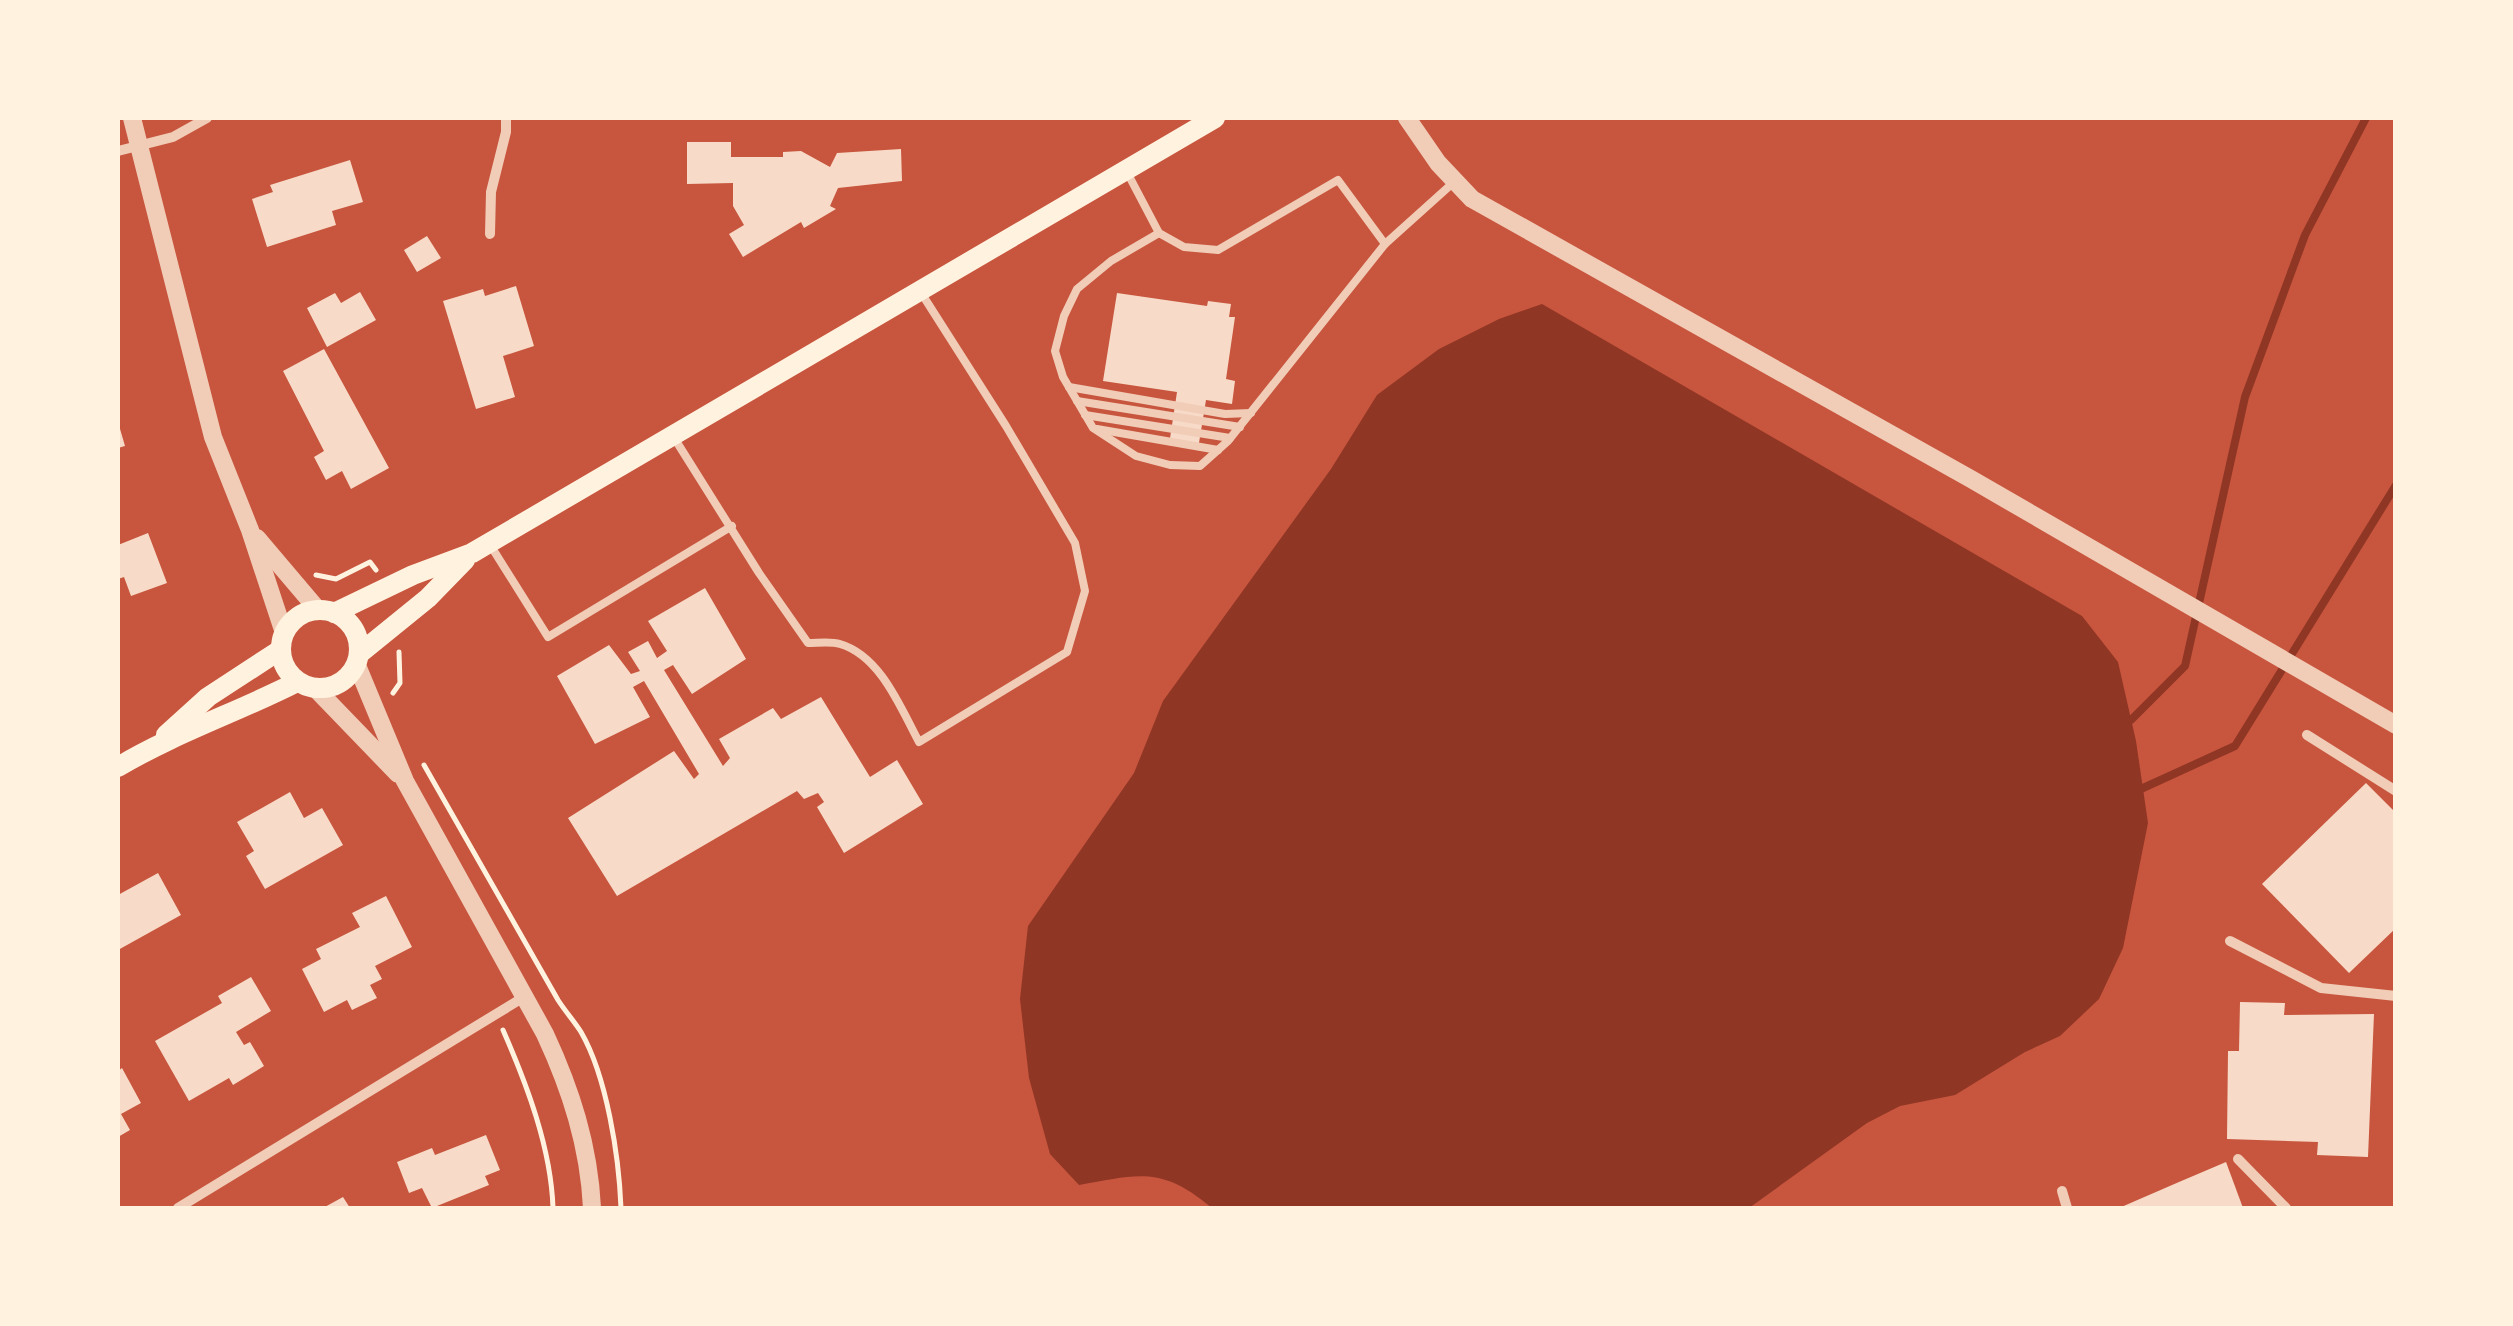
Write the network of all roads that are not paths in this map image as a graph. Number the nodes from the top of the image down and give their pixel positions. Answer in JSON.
{"nodes":[{"id":1,"x":132,"y":118,"type":"edge"},
{"id":2,"x":207,"y":118,"type":"edge"},
{"id":3,"x":506,"y":118,"type":"edge"},
{"id":4,"x":1215,"y":118,"type":"edge"},
{"id":5,"x":1407,"y":118,"type":"edge"},
{"id":6,"x":140,"y":144,"type":"junction"},
{"id":7,"x":118,"y":152,"type":"edge"},
{"id":8,"x":1126,"y":170,"type":"junction"},
{"id":9,"x":1454,"y":182,"type":"junction"},
{"id":10,"x":1159,"y":233,"type":"junction"},
{"id":11,"x":490,"y":234,"type":"dead end"},
{"id":12,"x":1386,"y":244,"type":"junction"},
{"id":13,"x":920,"y":290,"type":"junction"},
{"id":14,"x":1069,"y":387,"type":"junction"},
{"id":15,"x":1077,"y":401,"type":"junction"},
{"id":16,"x":1251,"y":413,"type":"junction"},
{"id":17,"x":1085,"y":416,"type":"junction"},
{"id":18,"x":1240,"y":427,"type":"junction"},
{"id":19,"x":1093,"y":428,"type":"junction"},
{"id":20,"x":673,"y":436,"type":"junction"},
{"id":21,"x":1230,"y":438,"type":"junction"},
{"id":22,"x":1218,"y":450,"type":"junction"},
{"id":23,"x":732,"y":526,"type":"junction"},
{"id":24,"x":250,"y":530,"type":"junction"},
{"id":25,"x":480,"y":548,"type":"junction"},
{"id":26,"x":326,"y":612,"type":"junction"},
{"id":27,"x":282,"y":642,"type":"junction"},
{"id":28,"x":357,"y":659,"type":"junction"},
{"id":29,"x":306,"y":685,"type":"junction"},
{"id":30,"x":2396,"y":726,"type":"edge"},
{"id":31,"x":2307,"y":735,"type":"dead end"},
{"id":32,"x":155,"y":745,"type":"junction"},
{"id":33,"x":118,"y":767,"type":"edge"},
{"id":34,"x":404,"y":781,"type":"junction"},
{"id":35,"x":2396,"y":791,"type":"edge"},
{"id":36,"x":2230,"y":941,"type":"dead end"},
{"id":37,"x":2396,"y":996,"type":"edge"},
{"id":38,"x":524,"y":997,"type":"junction"},
{"id":39,"x":2238,"y":1159,"type":"dead end"},
{"id":40,"x":2062,"y":1191,"type":"dead end"},
{"id":41,"x":178,"y":1208,"type":"edge"},
{"id":42,"x":592,"y":1208,"type":"edge"},
{"id":43,"x":2068,"y":1208,"type":"edge"},
{"id":44,"x":2286,"y":1208,"type":"edge"}],
"edges":[{"from":1,"to":6,"type":"street"},
{"from":2,"to":6,"type":"street"},
{"from":3,"to":11,"type":"street"},
{"from":4,"to":8,"type":"main road"},
{"from":5,"to":9,"type":"street"},
{"from":6,"to":7,"type":"street"},
{"from":6,"to":24,"type":"street"},
{"from":8,"to":10,"type":"lane"},
{"from":8,"to":13,"type":"main road"},
{"from":9,"to":12,"type":"lane"},
{"from":9,"to":30,"type":"street"},
{"from":10,"to":12,"type":"lane"},
{"from":10,"to":14,"type":"lane"},
{"from":12,"to":16,"type":"lane"},
{"from":13,"to":20,"type":"main road"},
{"from":13,"to":23,"type":"lane"},
{"from":14,"to":15,"type":"lane"},
{"from":14,"to":16,"type":"lane"},
{"from":15,"to":17,"type":"lane"},
{"from":15,"to":18,"type":"lane"},
{"from":16,"to":18,"type":"lane"},
{"from":17,"to":19,"type":"lane"},
{"from":17,"to":21,"type":"lane"},
{"from":18,"to":21,"type":"lane"},
{"from":19,"to":22,"type":"lane"},
{"from":19,"to":22,"type":"lane"},
{"from":20,"to":23,"type":"lane"},
{"from":20,"to":25,"type":"main road"},
{"from":21,"to":22,"type":"lane"},
{"from":23,"to":25,"type":"lane"},
{"from":24,"to":26,"type":"street"},
{"from":24,"to":27,"type":"street"},
{"from":25,"to":26,"type":"main road"},
{"from":25,"to":28,"type":"main road"},
{"from":26,"to":27,"type":"main road"},
{"from":26,"to":28,"type":"main road"},
{"from":27,"to":29,"type":"main road"},
{"from":27,"to":32,"type":"main road"},
{"from":28,"to":29,"type":"main road"},
{"from":28,"to":34,"type":"street"},
{"from":29,"to":32,"type":"main road"},
{"from":29,"to":34,"type":"street"},
{"from":31,"to":35,"type":"street"},
{"from":32,"to":33,"type":"main road"},
{"from":34,"to":38,"type":"street"},
{"from":36,"to":37,"type":"street"},
{"from":38,"to":41,"type":"street"},
{"from":38,"to":42,"type":"street"},
{"from":39,"to":44,"type":"street"},
{"from":40,"to":43,"type":"street"}]}
